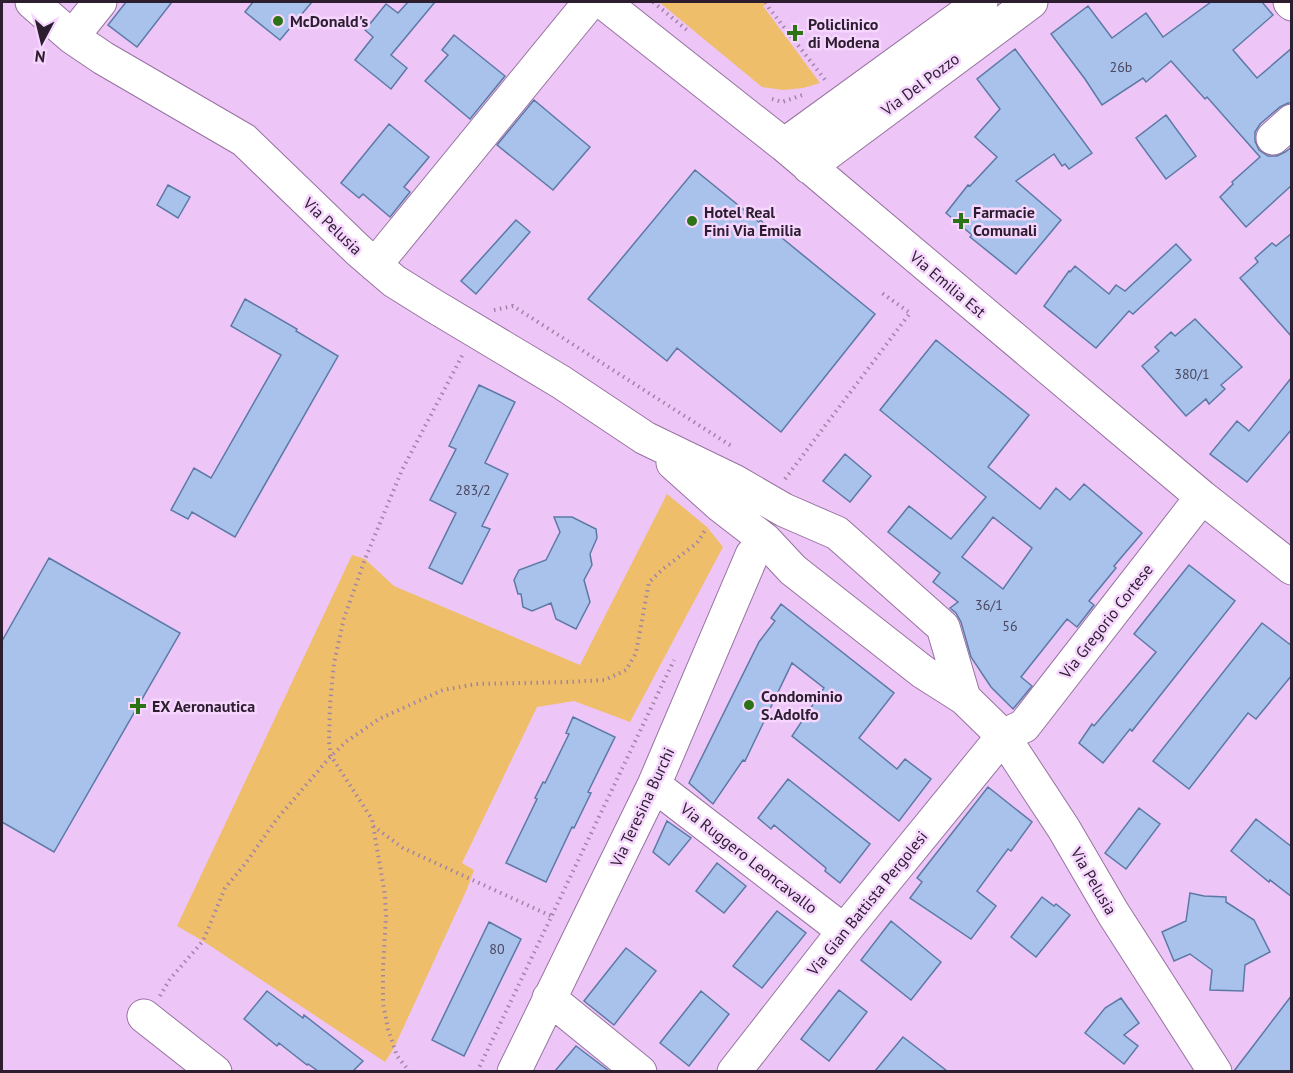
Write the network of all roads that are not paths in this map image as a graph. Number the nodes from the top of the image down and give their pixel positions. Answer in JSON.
{"nodes":[{"id":1,"x":32,"y":2,"type":"edge"},
{"id":2,"x":100,"y":2,"type":"edge"},
{"id":3,"x":590,"y":2,"type":"edge"},
{"id":4,"x":603,"y":2,"type":"edge"},
{"id":5,"x":981,"y":2,"type":"edge"},
{"id":6,"x":1020,"y":5,"type":"edge"},
{"id":7,"x":72,"y":37,"type":"junction"},
{"id":8,"x":784,"y":145,"type":"junction"},
{"id":9,"x":809,"y":167,"type":"junction"},
{"id":10,"x":375,"y":265,"type":"junction"},
{"id":11,"x":727,"y":493,"type":"junction"},
{"id":12,"x":1202,"y":497,"type":"junction"},
{"id":13,"x":784,"y":510,"type":"junction"},
{"id":14,"x":765,"y":540,"type":"junction"},
{"id":15,"x":1292,"y":568,"type":"edge"},
{"id":16,"x":964,"y":698,"type":"junction"},
{"id":17,"x":1003,"y":736,"type":"junction"},
{"id":18,"x":654,"y":785,"type":"junction"},
{"id":19,"x":844,"y":931,"type":"junction"},
{"id":20,"x":549,"y":998,"type":"junction"},
{"id":21,"x":145,"y":1016,"type":"road end"},
{"id":22,"x":1204,"y":1066,"type":"edge"},
{"id":23,"x":215,"y":1071,"type":"edge"},
{"id":24,"x":513,"y":1071,"type":"edge"},
{"id":25,"x":640,"y":1071,"type":"edge"},
{"id":26,"x":734,"y":1071,"type":"edge"}],
"edges":[{"from":1,"to":7,"type":"street","name":"Via Pelusia"},
{"from":2,"to":7,"type":"street"},
{"from":3,"to":10,"type":"street"},
{"from":4,"to":8,"type":"street","name":"Via Emilia Est"},
{"from":5,"to":8,"type":"street","name":"Via Del Pozzo"},
{"from":6,"to":9,"type":"street","name":"Via Del Pozzo"},
{"from":7,"to":10,"type":"street","name":"Via Pelusia"},
{"from":8,"to":9,"type":"street","name":"Via Emilia Est"},
{"from":9,"to":12,"type":"street","name":"Via Emilia Est"},
{"from":10,"to":11,"type":"street","name":"Via Pelusia"},
{"from":11,"to":13,"type":"street","name":"Via Pelusia"},
{"from":11,"to":14,"type":"street","name":"Via Pelusia"},
{"from":12,"to":15,"type":"street","name":"Via Emilia Est"},
{"from":12,"to":17,"type":"street","name":"Via Gregorio Cortese"},
{"from":13,"to":14,"type":"street"},
{"from":13,"to":16,"type":"street","name":"Via Pelusia"},
{"from":14,"to":16,"type":"street","name":"Via Pelusia"},
{"from":14,"to":18,"type":"street","name":"Via Teresina Burchi"},
{"from":16,"to":17,"type":"street","name":"Via Pelusia"},
{"from":17,"to":19,"type":"street","name":"Via Gian Battista Pergolesi"},
{"from":17,"to":22,"type":"street","name":"Via Pelusia"},
{"from":18,"to":19,"type":"street","name":"Via Ruggero Leoncavallo"},
{"from":18,"to":20,"type":"street","name":"Via Teresina Burchi"},
{"from":19,"to":26,"type":"street","name":"Via Gian Battista Pergolesi"},
{"from":20,"to":24,"type":"street","name":"Via Teresina Burchi"},
{"from":20,"to":25,"type":"street"},
{"from":21,"to":23,"type":"street"}]}
